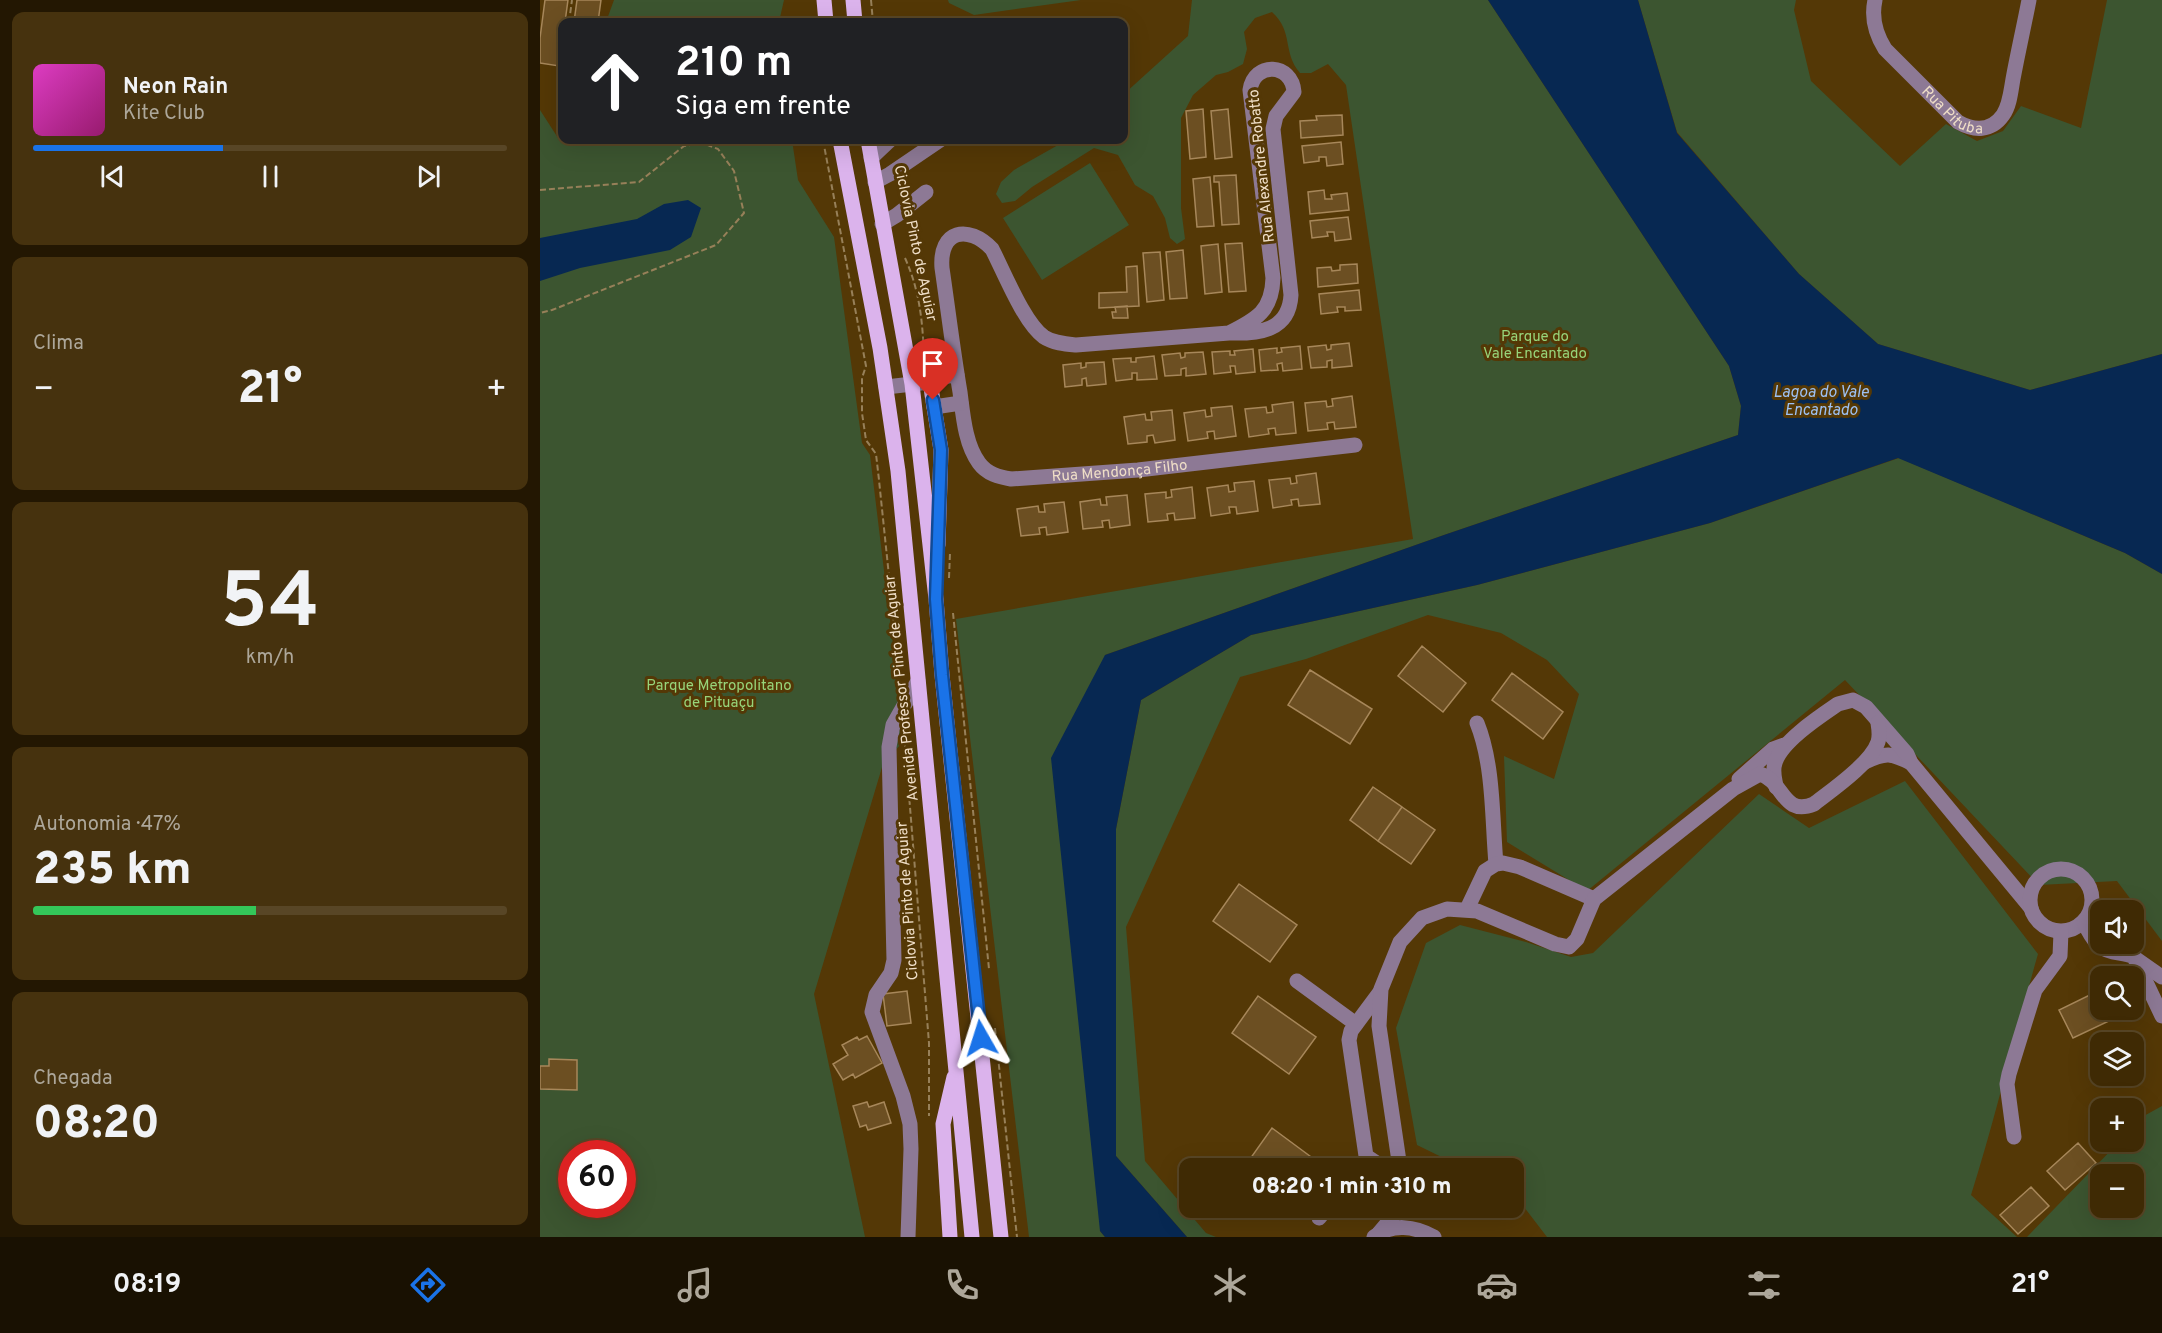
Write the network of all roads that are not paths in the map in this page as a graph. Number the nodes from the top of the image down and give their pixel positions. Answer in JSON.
{"nodes":[{"id":1,"x":824,"y":0,"type":"edge"},
{"id":2,"x":853,"y":0,"type":"edge"},
{"id":3,"x":1875,"y":0,"type":"edge"},
{"id":4,"x":2029,"y":0,"type":"edge"},
{"id":5,"x":826,"y":18,"type":"edge"},
{"id":6,"x":855,"y":18,"type":"edge"},
{"id":7,"x":841,"y":144,"type":"edge"},
{"id":8,"x":869,"y":144,"type":"edge"},
{"id":9,"x":886,"y":144,"type":"edge"},
{"id":10,"x":933,"y":144,"type":"edge"},
{"id":11,"x":871,"y":158,"type":"junction"},
{"id":12,"x":874,"y":182,"type":"junction"},
{"id":13,"x":926,"y":192,"type":"dead end"},
{"id":14,"x":882,"y":224,"type":"junction"},
{"id":15,"x":1229,"y":333,"type":"junction"},
{"id":16,"x":957,"y":375,"type":"junction"},
{"id":17,"x":933,"y":380,"type":"junction"},
{"id":18,"x":912,"y":384,"type":"junction"},
{"id":19,"x":886,"y":387,"type":"junction"},
{"id":20,"x":961,"y":403,"type":"junction"},
{"id":21,"x":934,"y":407,"type":"junction"},
{"id":22,"x":1355,"y":445,"type":"dead end"},
{"id":23,"x":936,"y":599,"type":"junction"},
{"id":24,"x":918,"y":681,"type":"junction"},
{"id":25,"x":1477,"y":723,"type":"dead end"},
{"id":26,"x":1878,"y":723,"type":"junction"},
{"id":27,"x":1789,"y":742,"type":"junction"},
{"id":28,"x":1862,"y":763,"type":"junction"},
{"id":29,"x":1911,"y":763,"type":"junction"},
{"id":30,"x":1776,"y":787,"type":"junction"},
{"id":31,"x":1733,"y":789,"type":"junction"},
{"id":32,"x":1496,"y":864,"type":"junction"},
{"id":33,"x":1594,"y":899,"type":"junction"},
{"id":34,"x":2031,"y":908,"type":"junction"},
{"id":35,"x":1467,"y":909,"type":"junction"},
{"id":36,"x":2084,"y":922,"type":"junction"},
{"id":37,"x":2061,"y":932,"type":"junction"},
{"id":38,"x":2134,"y":957,"type":"junction"},
{"id":39,"x":2162,"y":977,"type":"edge"},
{"id":40,"x":1297,"y":981,"type":"dead end"},
{"id":41,"x":1382,"y":989,"type":"junction"},
{"id":42,"x":2162,"y":1016,"type":"edge"},
{"id":43,"x":1356,"y":1024,"type":"junction"},
{"id":44,"x":956,"y":1068,"type":"junction"},
{"id":45,"x":2014,"y":1137,"type":"dead end"},
{"id":46,"x":1366,"y":1156,"type":"joint"},
{"id":47,"x":1369,"y":1158,"type":"edge"},
{"id":48,"x":1399,"y":1158,"type":"edge"},
{"id":49,"x":1391,"y":1218,"type":"edge"},
{"id":50,"x":1410,"y":1218,"type":"edge"},
{"id":51,"x":1415,"y":1229,"type":"junction"},
{"id":52,"x":1376,"y":1235,"type":"edge"},
{"id":53,"x":908,"y":1237,"type":"edge"},
{"id":54,"x":950,"y":1237,"type":"edge"},
{"id":55,"x":972,"y":1237,"type":"edge"},
{"id":56,"x":1001,"y":1237,"type":"edge"},
{"id":57,"x":1434,"y":1237,"type":"edge"}],
"edges":[{"from":1,"to":5,"type":"main road"},
{"from":2,"to":6,"type":"main road"},
{"from":3,"to":4,"type":"street","name":"Rua Pituba"},
{"from":7,"to":19,"type":"main road","name":"Avenida Professor Pinto de Aguiar"},
{"from":8,"to":11,"type":"main road"},
{"from":9,"to":11,"type":"street"},
{"from":10,"to":12,"type":"street"},
{"from":11,"to":12,"type":"main road"},
{"from":12,"to":14,"type":"main road"},
{"from":13,"to":14,"type":"street"},
{"from":14,"to":18,"type":"main road"},
{"from":15,"to":15,"type":"street","name":"Rua Alexandre Robatto"},
{"from":15,"to":16,"type":"street","name":"Rua Alexandre Robatto"},
{"from":16,"to":17,"type":"street"},
{"from":16,"to":20,"type":"street","name":"Rua Mendonça Filho"},
{"from":17,"to":18,"type":"street"},
{"from":17,"to":21,"type":"main road"},
{"from":18,"to":19,"type":"street"},
{"from":18,"to":23,"type":"main road"},
{"from":19,"to":24,"type":"main road","name":"Avenida Professor Pinto de Aguiar"},
{"from":20,"to":21,"type":"street"},
{"from":20,"to":22,"type":"street","name":"Rua Mendonça Filho"},
{"from":21,"to":23,"type":"main road"},
{"from":23,"to":56,"type":"main road"},
{"from":24,"to":44,"type":"main road","name":"Avenida Professor Pinto de Aguiar"},
{"from":24,"to":53,"type":"street"},
{"from":25,"to":32,"type":"street"},
{"from":26,"to":27,"type":"street"},
{"from":26,"to":28,"type":"street"},
{"from":26,"to":29,"type":"street"},
{"from":27,"to":30,"type":"street"},
{"from":27,"to":31,"type":"street"},
{"from":28,"to":29,"type":"street"},
{"from":28,"to":30,"type":"street"},
{"from":29,"to":34,"type":"street"},
{"from":30,"to":31,"type":"street"},
{"from":31,"to":33,"type":"street"},
{"from":32,"to":33,"type":"street"},
{"from":32,"to":35,"type":"street"},
{"from":33,"to":35,"type":"street"},
{"from":34,"to":36,"type":"street"},
{"from":34,"to":37,"type":"street"},
{"from":35,"to":41,"type":"street"},
{"from":36,"to":37,"type":"street"},
{"from":36,"to":38,"type":"street"},
{"from":37,"to":45,"type":"street"},
{"from":38,"to":39,"type":"street"},
{"from":38,"to":42,"type":"street"},
{"from":40,"to":43,"type":"street"},
{"from":41,"to":43,"type":"street"},
{"from":41,"to":48,"type":"street"},
{"from":43,"to":46,"type":"street"},
{"from":44,"to":54,"type":"main road"},
{"from":44,"to":55,"type":"main road","name":"Avenida Professor Pinto de Aguiar"},
{"from":46,"to":47,"type":"street"},
{"from":49,"to":52,"type":"street"},
{"from":50,"to":51,"type":"street"},
{"from":51,"to":52,"type":"street"},
{"from":51,"to":57,"type":"street"}]}
